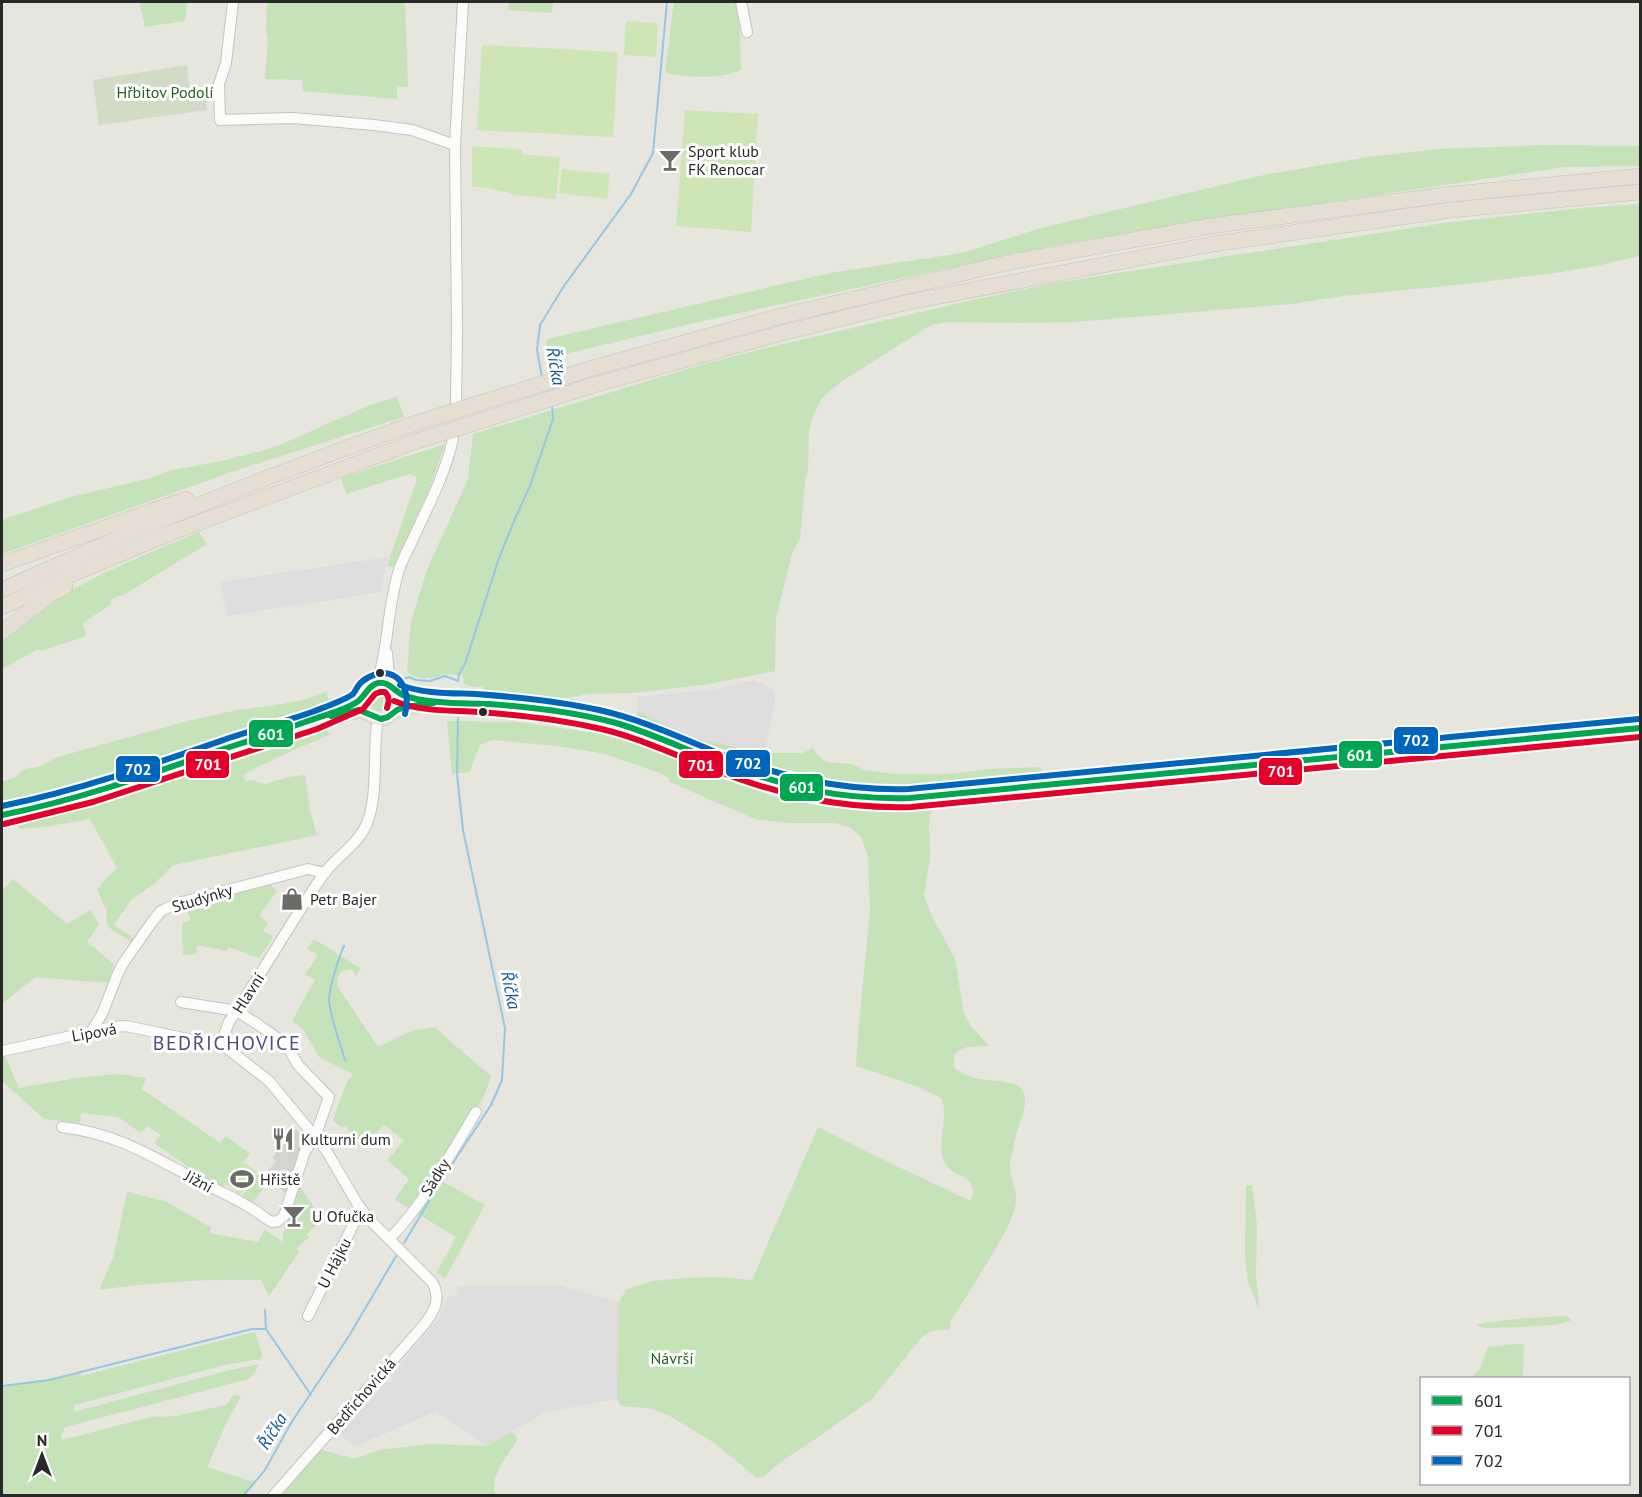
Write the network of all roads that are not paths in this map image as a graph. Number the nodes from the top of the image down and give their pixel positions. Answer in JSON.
{"nodes":[{"id":1,"x":233,"y":2,"type":"edge"},
{"id":2,"x":463,"y":2,"type":"edge"},
{"id":3,"x":741,"y":2,"type":"edge"},
{"id":4,"x":747,"y":32,"type":"dead end"},
{"id":5,"x":455,"y":144,"type":"junction"},
{"id":6,"x":1641,"y":176,"type":"edge"},
{"id":7,"x":1641,"y":192,"type":"edge"},
{"id":8,"x":456,"y":400,"type":"dead end"},
{"id":9,"x":453,"y":439,"type":"dead end"},
{"id":10,"x":355,"y":445,"type":"junction"},
{"id":11,"x":163,"y":536,"type":"junction"},
{"id":12,"x":2,"y":564,"type":"edge"},
{"id":13,"x":2,"y":590,"type":"edge"},
{"id":14,"x":2,"y":607,"type":"edge"},
{"id":15,"x":2,"y":632,"type":"edge"},
{"id":16,"x":386,"y":644,"type":"junction"},
{"id":17,"x":377,"y":683,"type":"junction"},
{"id":18,"x":395,"y":689,"type":"junction"},
{"id":19,"x":363,"y":697,"type":"junction"},
{"id":20,"x":440,"y":702,"type":"junction"},
{"id":21,"x":396,"y":711,"type":"junction"},
{"id":22,"x":373,"y":715,"type":"junction"},
{"id":23,"x":315,"y":719,"type":"junction"},
{"id":24,"x":1641,"y":728,"type":"edge"},
{"id":25,"x":2,"y":816,"type":"edge"},
{"id":26,"x":325,"y":873,"type":"junction"},
{"id":27,"x":182,"y":1002,"type":"dead end"},
{"id":28,"x":237,"y":1011,"type":"junction"},
{"id":29,"x":102,"y":1014,"type":"junction"},
{"id":30,"x":113,"y":1027,"type":"junction"},
{"id":31,"x":91,"y":1032,"type":"junction"},
{"id":32,"x":223,"y":1045,"type":"junction"},
{"id":33,"x":2,"y":1051,"type":"edge"},
{"id":34,"x":476,"y":1112,"type":"dead end"},
{"id":35,"x":62,"y":1127,"type":"dead end"},
{"id":36,"x":315,"y":1137,"type":"junction"},
{"id":37,"x":363,"y":1212,"type":"junction"},
{"id":38,"x":389,"y":1239,"type":"junction"},
{"id":39,"x":308,"y":1316,"type":"dead end"},
{"id":40,"x":273,"y":1496,"type":"edge"}],
"edges":[{"from":1,"to":5,"type":"street"},
{"from":2,"to":5,"type":"street"},
{"from":3,"to":4,"type":"street"},
{"from":5,"to":8,"type":"street"},
{"from":6,"to":10,"type":"highway","bridge":true},
{"from":7,"to":11,"type":"highway","bridge":true},
{"from":9,"to":16,"type":"street"},
{"from":10,"to":12,"type":"highway"},
{"from":10,"to":13,"type":"highway"},
{"from":11,"to":14,"type":"highway"},
{"from":11,"to":15,"type":"highway"},
{"from":16,"to":17,"type":"street"},
{"from":16,"to":18,"type":"street"},
{"from":17,"to":18,"type":"main road"},
{"from":17,"to":19,"type":"main road"},
{"from":18,"to":20,"type":"main road"},
{"from":18,"to":21,"type":"main road"},
{"from":19,"to":22,"type":"main road"},
{"from":19,"to":23,"type":"main road"},
{"from":20,"to":21,"type":"main road"},
{"from":20,"to":24,"type":"main road"},
{"from":21,"to":22,"type":"main road"},
{"from":22,"to":23,"type":"main road"},
{"from":22,"to":26,"type":"street","name":"Hlavní"},
{"from":23,"to":25,"type":"main road"},
{"from":26,"to":28,"type":"street","name":"Hlavní"},
{"from":26,"to":29,"type":"street","name":"Studýnky"},
{"from":27,"to":28,"type":"street"},
{"from":28,"to":32,"type":"street","name":"Hlavní"},
{"from":28,"to":36,"type":"street"},
{"from":29,"to":30,"type":"street"},
{"from":29,"to":31,"type":"street","name":"Studýnky"},
{"from":30,"to":31,"type":"street","name":"Lipová"},
{"from":30,"to":32,"type":"street","name":"Lipová"},
{"from":31,"to":33,"type":"street","name":"Lipová"},
{"from":32,"to":36,"type":"street"},
{"from":34,"to":38,"type":"street","name":"Sádky"},
{"from":35,"to":36,"type":"street","name":"Jižní"},
{"from":36,"to":37,"type":"street"},
{"from":37,"to":38,"type":"street"},
{"from":37,"to":39,"type":"street","name":"U Hájku"},
{"from":38,"to":40,"type":"street","name":"Bedřichovická"}]}
